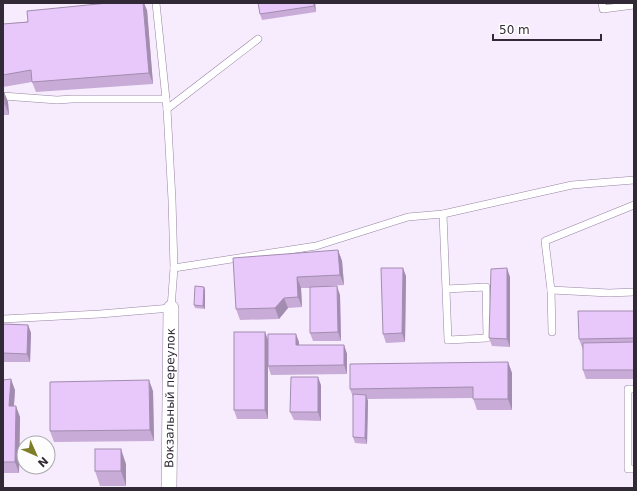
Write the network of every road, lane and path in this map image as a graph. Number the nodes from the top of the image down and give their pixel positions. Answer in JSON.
{"nodes":[{"id":1,"x":156,"y":3,"type":"edge"},
{"id":2,"x":602,"y":3,"type":"edge"},
{"id":3,"x":634,"y":5,"type":"edge"},
{"id":4,"x":258,"y":39,"type":"dead end"},
{"id":5,"x":3,"y":96,"type":"edge"},
{"id":6,"x":166,"y":99,"type":"junction"},
{"id":7,"x":167,"y":109,"type":"junction"},
{"id":8,"x":634,"y":180,"type":"edge"},
{"id":9,"x":634,"y":205,"type":"edge"},
{"id":10,"x":443,"y":214,"type":"junction"},
{"id":11,"x":174,"y":268,"type":"junction"},
{"id":12,"x":446,"y":289,"type":"junction"},
{"id":13,"x":551,"y":290,"type":"junction"},
{"id":14,"x":634,"y":292,"type":"edge"},
{"id":15,"x":170,"y":308,"type":"junction"},
{"id":16,"x":3,"y":319,"type":"edge"},
{"id":17,"x":552,"y":332,"type":"dead end"},
{"id":18,"x":634,"y":389,"type":"edge"},
{"id":19,"x":634,"y":470,"type":"edge"},
{"id":20,"x":169,"y":488,"type":"edge"}],
"edges":[{"from":1,"to":6,"type":"lane"},
{"from":2,"to":3,"type":"lane"},
{"from":4,"to":7,"type":"lane"},
{"from":5,"to":6,"type":"lane"},
{"from":6,"to":7,"type":"lane"},
{"from":7,"to":11,"type":"lane"},
{"from":8,"to":10,"type":"lane"},
{"from":9,"to":13,"type":"lane"},
{"from":10,"to":11,"type":"lane"},
{"from":10,"to":12,"type":"lane"},
{"from":11,"to":15,"type":"lane"},
{"from":12,"to":12,"type":"lane"},
{"from":13,"to":14,"type":"lane"},
{"from":13,"to":17,"type":"lane"},
{"from":15,"to":16,"type":"lane"},
{"from":15,"to":20,"type":"street","name":"Вокзальный переулок"},
{"from":18,"to":19,"type":"lane"}]}
